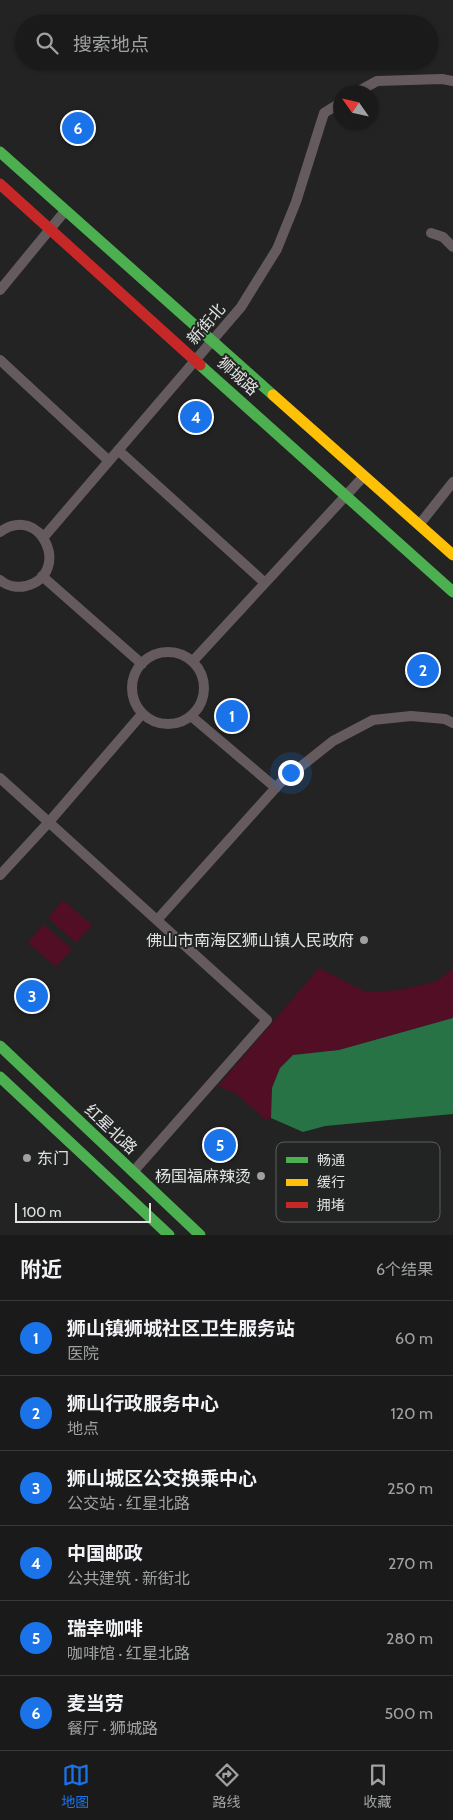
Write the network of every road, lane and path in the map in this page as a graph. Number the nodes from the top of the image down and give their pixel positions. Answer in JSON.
{"nodes":[{"id":1,"x":453,"y":81,"type":"edge"},
{"id":2,"x":369,"y":85,"type":"edge"},
{"id":3,"x":333,"y":107,"type":"edge"},
{"id":4,"x":0,"y":152,"type":"edge"},
{"id":5,"x":0,"y":184,"type":"edge"},
{"id":6,"x":65,"y":211,"type":"junction"},
{"id":7,"x":50,"y":229,"type":"junction"},
{"id":8,"x":431,"y":233,"type":"dead end"},
{"id":9,"x":453,"y":247,"type":"edge"},
{"id":10,"x":0,"y":290,"type":"edge"},
{"id":11,"x":213,"y":340,"type":"junction"},
{"id":12,"x":196,"y":359,"type":"junction"},
{"id":13,"x":0,"y":360,"type":"edge"},
{"id":14,"x":118,"y":450,"type":"junction"},
{"id":15,"x":109,"y":461,"type":"junction"},
{"id":16,"x":364,"y":476,"type":"junction"},
{"id":17,"x":453,"y":482,"type":"edge"},
{"id":18,"x":346,"y":495,"type":"junction"},
{"id":19,"x":419,"y":524,"type":"junction"},
{"id":20,"x":0,"y":532,"type":"edge"},
{"id":21,"x":43,"y":538,"type":"junction"},
{"id":22,"x":453,"y":555,"type":"edge"},
{"id":23,"x":42,"y":576,"type":"junction"},
{"id":24,"x":265,"y":583,"type":"junction"},
{"id":25,"x":1,"y":584,"type":"edge"},
{"id":26,"x":453,"y":592,"type":"edge"},
{"id":27,"x":193,"y":661,"type":"junction"},
{"id":28,"x":142,"y":664,"type":"junction"},
{"id":29,"x":142,"y":714,"type":"junction"},
{"id":30,"x":191,"y":716,"type":"junction"},
{"id":31,"x":453,"y":723,"type":"edge"},
{"id":32,"x":0,"y":778,"type":"edge"},
{"id":33,"x":276,"y":788,"type":"junction"},
{"id":34,"x":49,"y":822,"type":"junction"},
{"id":35,"x":0,"y":875,"type":"edge"},
{"id":36,"x":157,"y":920,"type":"junction"},
{"id":37,"x":0,"y":1046,"type":"edge"},
{"id":38,"x":0,"y":1077,"type":"edge"},
{"id":39,"x":133,"y":1172,"type":"junction"},
{"id":40,"x":169,"y":1235,"type":"edge"},
{"id":41,"x":200,"y":1235,"type":"edge"}],
"edges":[{"from":1,"to":2,"type":"street"},
{"from":3,"to":11,"type":"street","name":"新街北"},
{"from":4,"to":6,"type":"street","name":"狮城路"},
{"from":5,"to":7,"type":"street","name":"狮城路"},
{"from":6,"to":7,"type":"street"},
{"from":6,"to":11,"type":"street","name":"狮城路"},
{"from":7,"to":10,"type":"street"},
{"from":7,"to":12,"type":"street","name":"狮城路"},
{"from":8,"to":9,"type":"street"},
{"from":11,"to":12,"type":"street","name":"新街北"},
{"from":11,"to":16,"type":"street","name":"狮城路"},
{"from":12,"to":14,"type":"street","name":"新街北"},
{"from":12,"to":18,"type":"street","name":"狮城路"},
{"from":13,"to":15,"type":"street"},
{"from":14,"to":15,"type":"street","name":"新街北"},
{"from":14,"to":24,"type":"street"},
{"from":15,"to":21,"type":"street","name":"新街北"},
{"from":16,"to":18,"type":"street"},
{"from":16,"to":19,"type":"street","name":"狮城路"},
{"from":17,"to":19,"type":"street"},
{"from":18,"to":24,"type":"street"},
{"from":18,"to":26,"type":"street","name":"狮城路"},
{"from":19,"to":22,"type":"street","name":"狮城路"},
{"from":20,"to":21,"type":"street"},
{"from":21,"to":23,"type":"street"},
{"from":23,"to":25,"type":"street"},
{"from":23,"to":28,"type":"street"},
{"from":24,"to":27,"type":"street"},
{"from":27,"to":28,"type":"street"},
{"from":27,"to":30,"type":"street"},
{"from":28,"to":29,"type":"street"},
{"from":29,"to":30,"type":"street"},
{"from":29,"to":34,"type":"street"},
{"from":30,"to":33,"type":"street"},
{"from":31,"to":33,"type":"street"},
{"from":32,"to":34,"type":"street"},
{"from":33,"to":36,"type":"street"},
{"from":34,"to":35,"type":"street"},
{"from":34,"to":36,"type":"street"},
{"from":36,"to":39,"type":"street"},
{"from":37,"to":39,"type":"street","name":"红星北路"},
{"from":38,"to":40,"type":"street"},
{"from":39,"to":41,"type":"street","name":"红星北路"}]}
